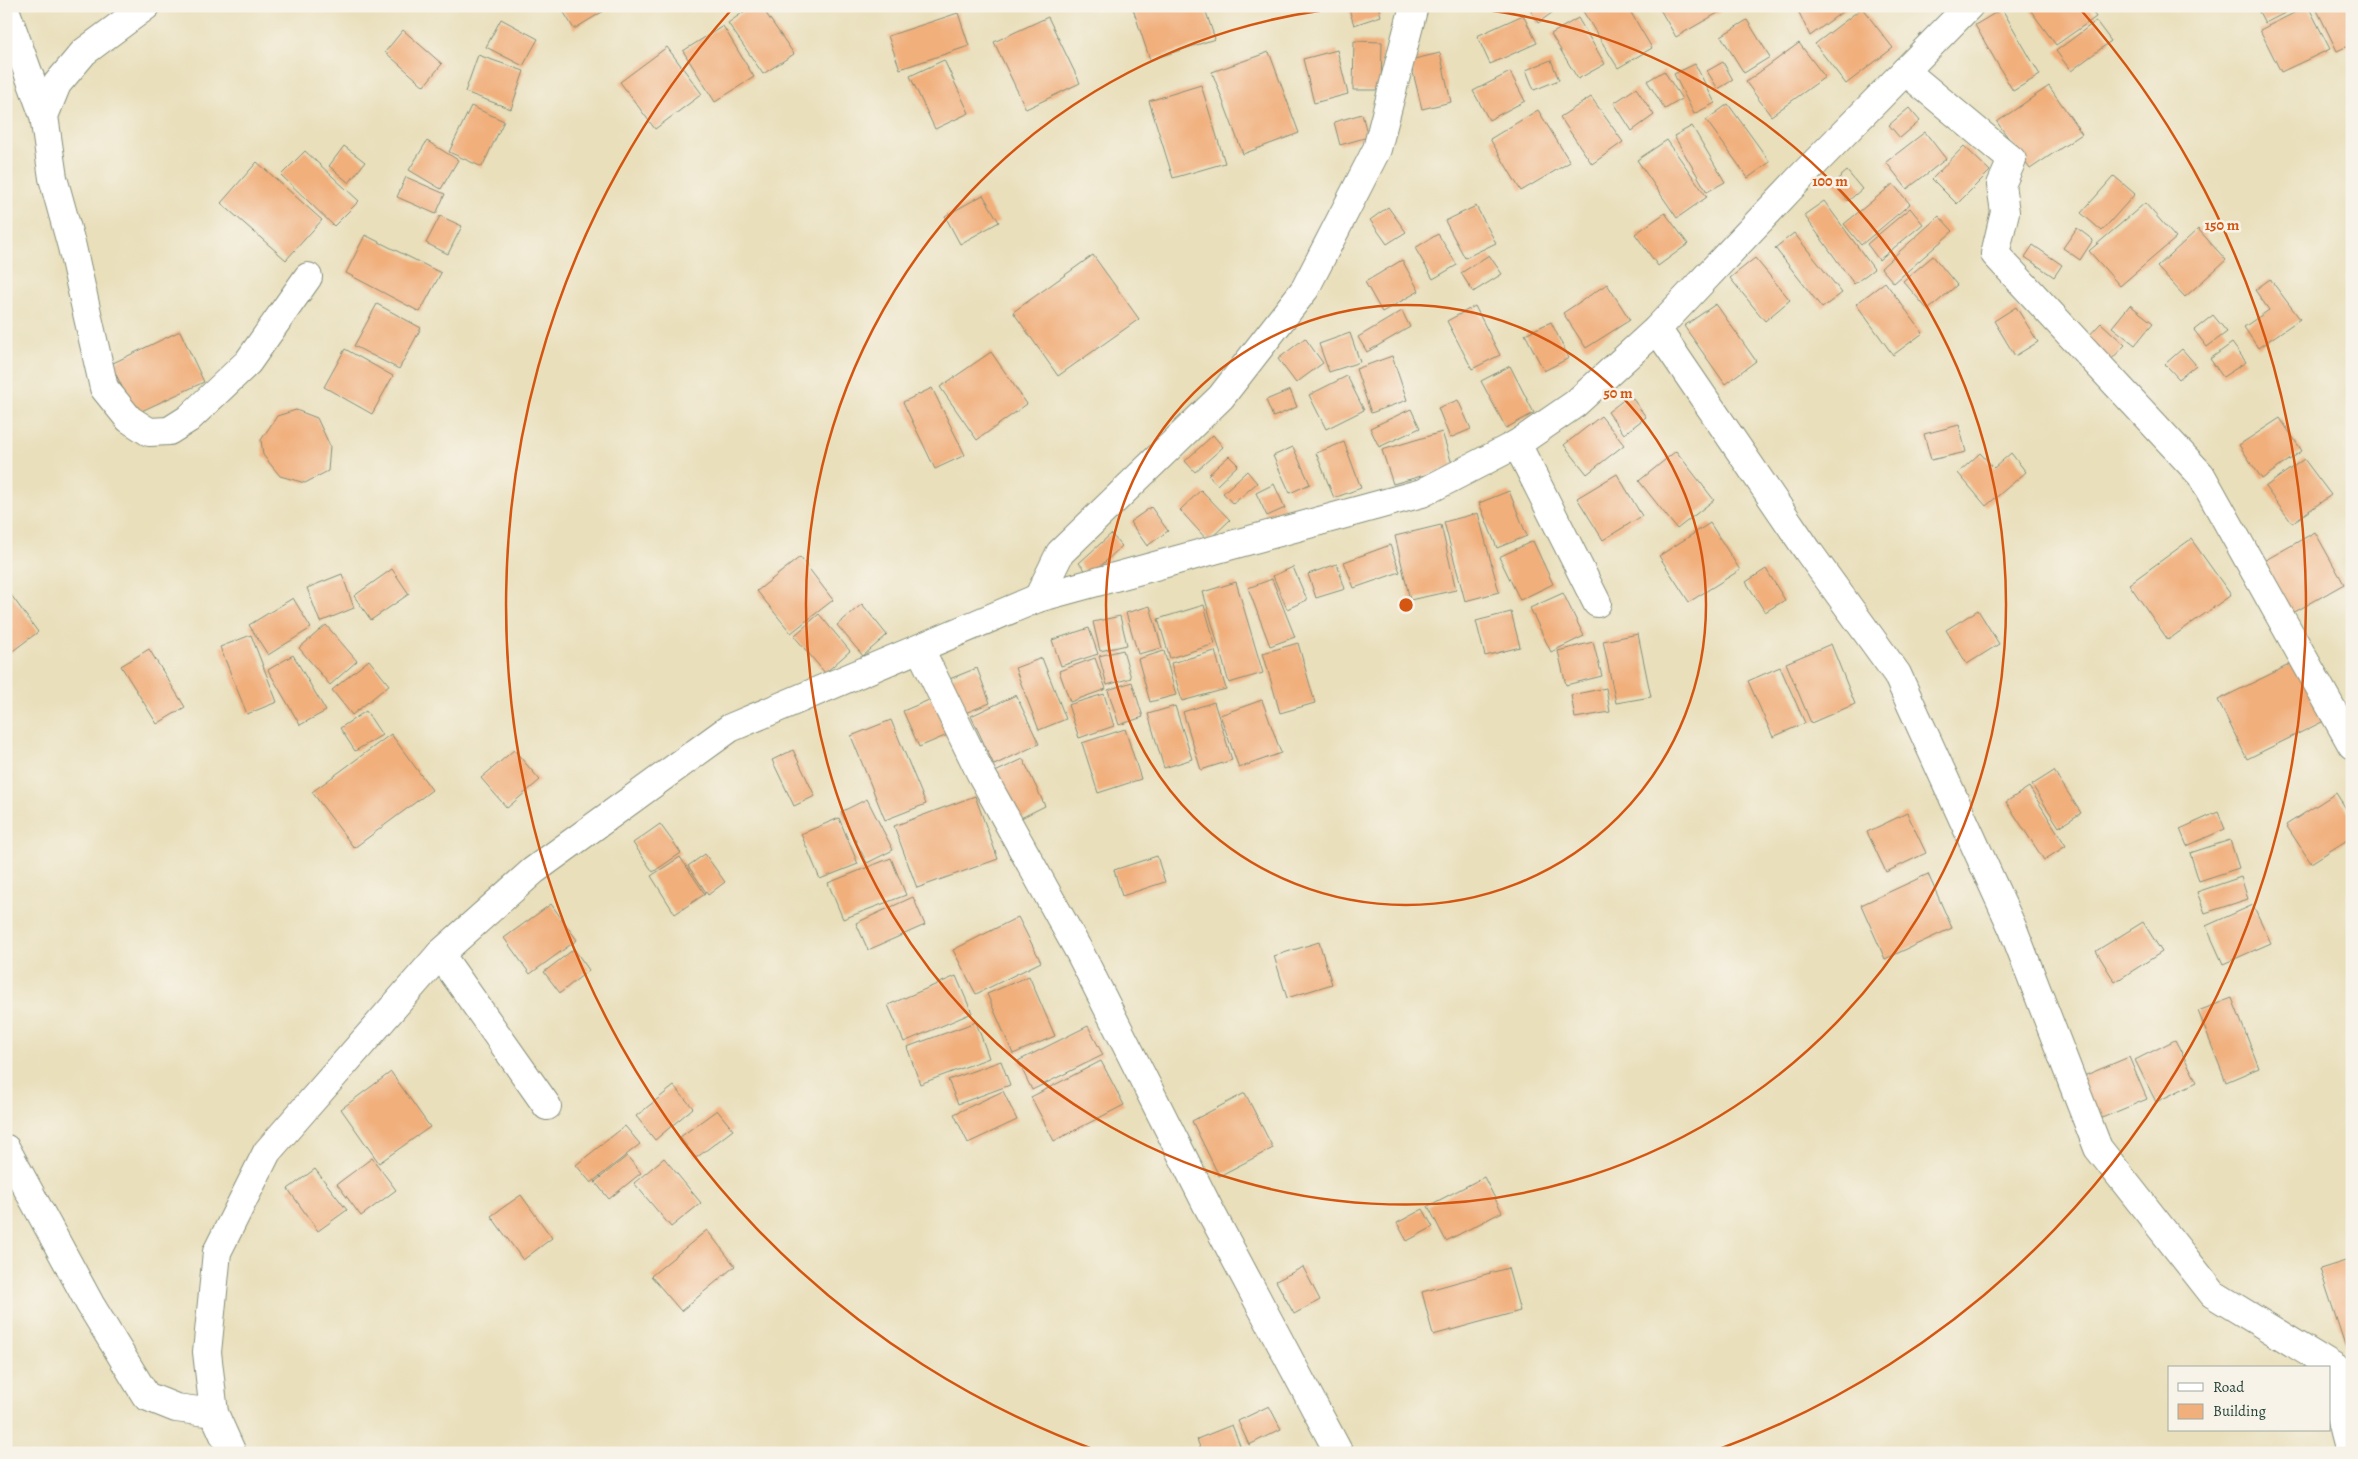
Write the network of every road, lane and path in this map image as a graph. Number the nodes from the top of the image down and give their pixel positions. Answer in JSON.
{"nodes":[{"id":1,"x":8,"y":6,"type":"edge"},
{"id":2,"x":146,"y":6,"type":"edge"},
{"id":3,"x":1414,"y":6,"type":"edge"},
{"id":4,"x":1969,"y":6,"type":"edge"},
{"id":5,"x":6,"y":12,"type":"edge"},
{"id":6,"x":1905,"y":71,"type":"junction"},
{"id":7,"x":44,"y":116,"type":"junction"},
{"id":8,"x":308,"y":277,"type":"dead end"},
{"id":9,"x":1657,"y":328,"type":"junction"},
{"id":10,"x":1517,"y":444,"type":"junction"},
{"id":11,"x":1038,"y":598,"type":"junction"},
{"id":12,"x":1597,"y":603,"type":"dead end"},
{"id":13,"x":920,"y":649,"type":"junction"},
{"id":14,"x":2352,"y":745,"type":"edge"},
{"id":15,"x":440,"y":954,"type":"junction"},
{"id":16,"x":547,"y":1106,"type":"dead end"},
{"id":17,"x":6,"y":1149,"type":"edge"},
{"id":18,"x":2349,"y":1373,"type":"edge"},
{"id":19,"x":214,"y":1413,"type":"junction"},
{"id":20,"x":232,"y":1453,"type":"edge"},
{"id":21,"x":1339,"y":1453,"type":"edge"},
{"id":22,"x":2349,"y":1453,"type":"edge"}],
"edges":[{"from":1,"to":5,"type":"street"},
{"from":2,"to":7,"type":"street"},
{"from":3,"to":11,"type":"street"},
{"from":4,"to":6,"type":"street"},
{"from":5,"to":7,"type":"street"},
{"from":6,"to":9,"type":"street"},
{"from":6,"to":14,"type":"street"},
{"from":7,"to":8,"type":"street"},
{"from":9,"to":10,"type":"street"},
{"from":9,"to":18,"type":"street"},
{"from":10,"to":11,"type":"street"},
{"from":10,"to":12,"type":"street"},
{"from":11,"to":13,"type":"street"},
{"from":13,"to":15,"type":"street"},
{"from":13,"to":21,"type":"street"},
{"from":15,"to":16,"type":"street"},
{"from":15,"to":19,"type":"street"},
{"from":17,"to":19,"type":"street"},
{"from":18,"to":22,"type":"street"},
{"from":19,"to":20,"type":"street"}]}
